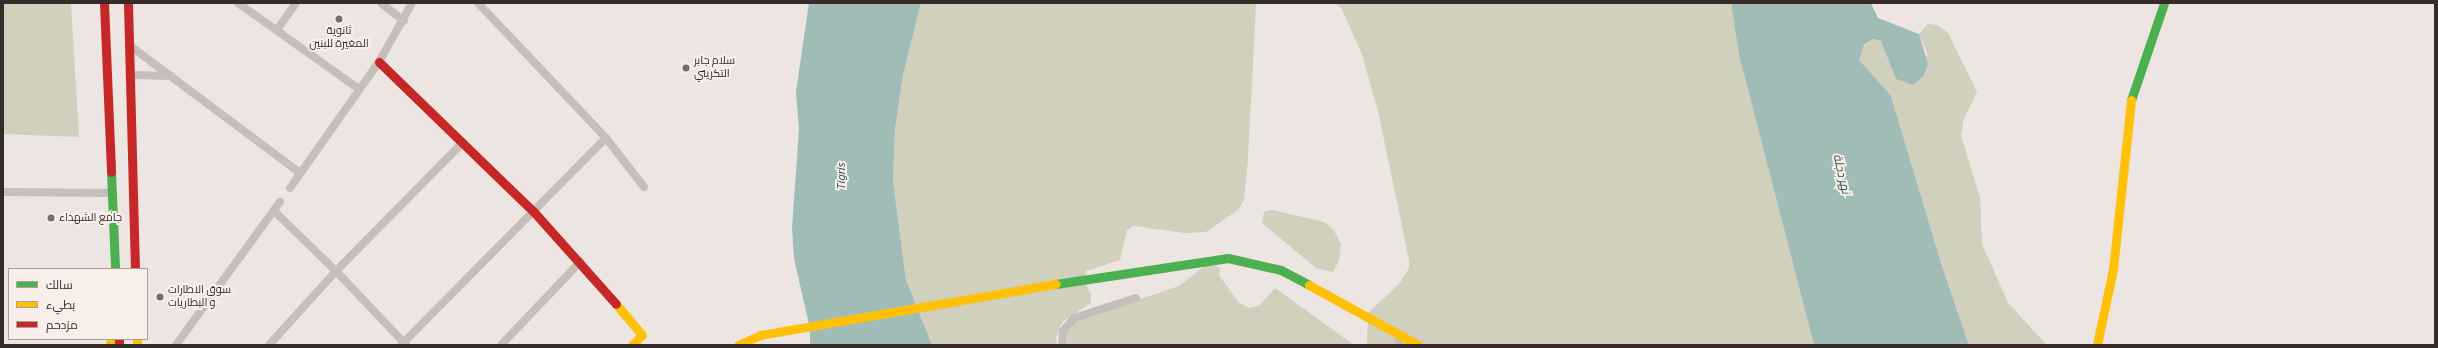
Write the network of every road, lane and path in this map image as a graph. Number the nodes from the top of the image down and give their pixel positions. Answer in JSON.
{"nodes":[{"id":1,"x":104,"y":3,"type":"edge"},
{"id":2,"x":128,"y":3,"type":"edge"},
{"id":3,"x":238,"y":3,"type":"edge"},
{"id":4,"x":296,"y":3,"type":"edge"},
{"id":5,"x":381,"y":3,"type":"edge"},
{"id":6,"x":412,"y":3,"type":"edge"},
{"id":7,"x":478,"y":3,"type":"edge"},
{"id":8,"x":2164,"y":3,"type":"edge"},
{"id":9,"x":404,"y":21,"type":"junction"},
{"id":10,"x":277,"y":30,"type":"junction"},
{"id":11,"x":129,"y":45,"type":"junction"},
{"id":12,"x":379,"y":62,"type":"junction"},
{"id":13,"x":131,"y":75,"type":"junction"},
{"id":14,"x":171,"y":76,"type":"junction"},
{"id":15,"x":359,"y":88,"type":"junction"},
{"id":16,"x":606,"y":138,"type":"junction"},
{"id":17,"x":463,"y":142,"type":"junction"},
{"id":18,"x":300,"y":173,"type":"junction"},
{"id":19,"x":644,"y":187,"type":"dead end"},
{"id":20,"x":290,"y":188,"type":"dead end"},
{"id":21,"x":3,"y":192,"type":"edge"},
{"id":22,"x":112,"y":193,"type":"junction"},
{"id":23,"x":280,"y":202,"type":"dead end"},
{"id":24,"x":274,"y":211,"type":"junction"},
{"id":25,"x":534,"y":212,"type":"junction"},
{"id":26,"x":580,"y":262,"type":"junction"},
{"id":27,"x":115,"y":268,"type":"edge"},
{"id":28,"x":135,"y":268,"type":"edge"},
{"id":29,"x":336,"y":271,"type":"junction"},
{"id":30,"x":1136,"y":298,"type":"dead end"},
{"id":31,"x":1399,"y":335,"type":"junction"},
{"id":32,"x":404,"y":344,"type":"edge"},
{"id":33,"x":176,"y":345,"type":"edge"},
{"id":34,"x":269,"y":345,"type":"edge"},
{"id":35,"x":501,"y":345,"type":"edge"},
{"id":36,"x":632,"y":345,"type":"edge"},
{"id":37,"x":738,"y":345,"type":"edge"},
{"id":38,"x":1062,"y":345,"type":"edge"},
{"id":39,"x":1399,"y":345,"type":"edge"},
{"id":40,"x":1418,"y":345,"type":"edge"},
{"id":41,"x":2097,"y":345,"type":"edge"}],
"edges":[{"from":1,"to":22,"type":"street"},
{"from":2,"to":11,"type":"street"},
{"from":3,"to":10,"type":"street"},
{"from":4,"to":10,"type":"street"},
{"from":5,"to":9,"type":"street"},
{"from":6,"to":9,"type":"street"},
{"from":7,"to":16,"type":"street"},
{"from":8,"to":41,"type":"street"},
{"from":9,"to":12,"type":"street"},
{"from":10,"to":15,"type":"street"},
{"from":11,"to":13,"type":"street"},
{"from":11,"to":14,"type":"street"},
{"from":12,"to":15,"type":"street"},
{"from":12,"to":17,"type":"street"},
{"from":13,"to":14,"type":"street"},
{"from":13,"to":28,"type":"street"},
{"from":14,"to":18,"type":"street"},
{"from":15,"to":18,"type":"street"},
{"from":16,"to":19,"type":"street"},
{"from":16,"to":25,"type":"street"},
{"from":17,"to":25,"type":"street"},
{"from":17,"to":29,"type":"street"},
{"from":18,"to":20,"type":"street"},
{"from":21,"to":22,"type":"street"},
{"from":22,"to":27,"type":"street"},
{"from":23,"to":24,"type":"street"},
{"from":24,"to":29,"type":"street"},
{"from":24,"to":33,"type":"street"},
{"from":25,"to":26,"type":"street"},
{"from":25,"to":32,"type":"street"},
{"from":26,"to":35,"type":"street"},
{"from":26,"to":36,"type":"street"},
{"from":29,"to":32,"type":"street"},
{"from":29,"to":34,"type":"street"},
{"from":30,"to":38,"type":"street"},
{"from":31,"to":37,"type":"street"},
{"from":31,"to":39,"type":"street"},
{"from":31,"to":40,"type":"street"}]}
